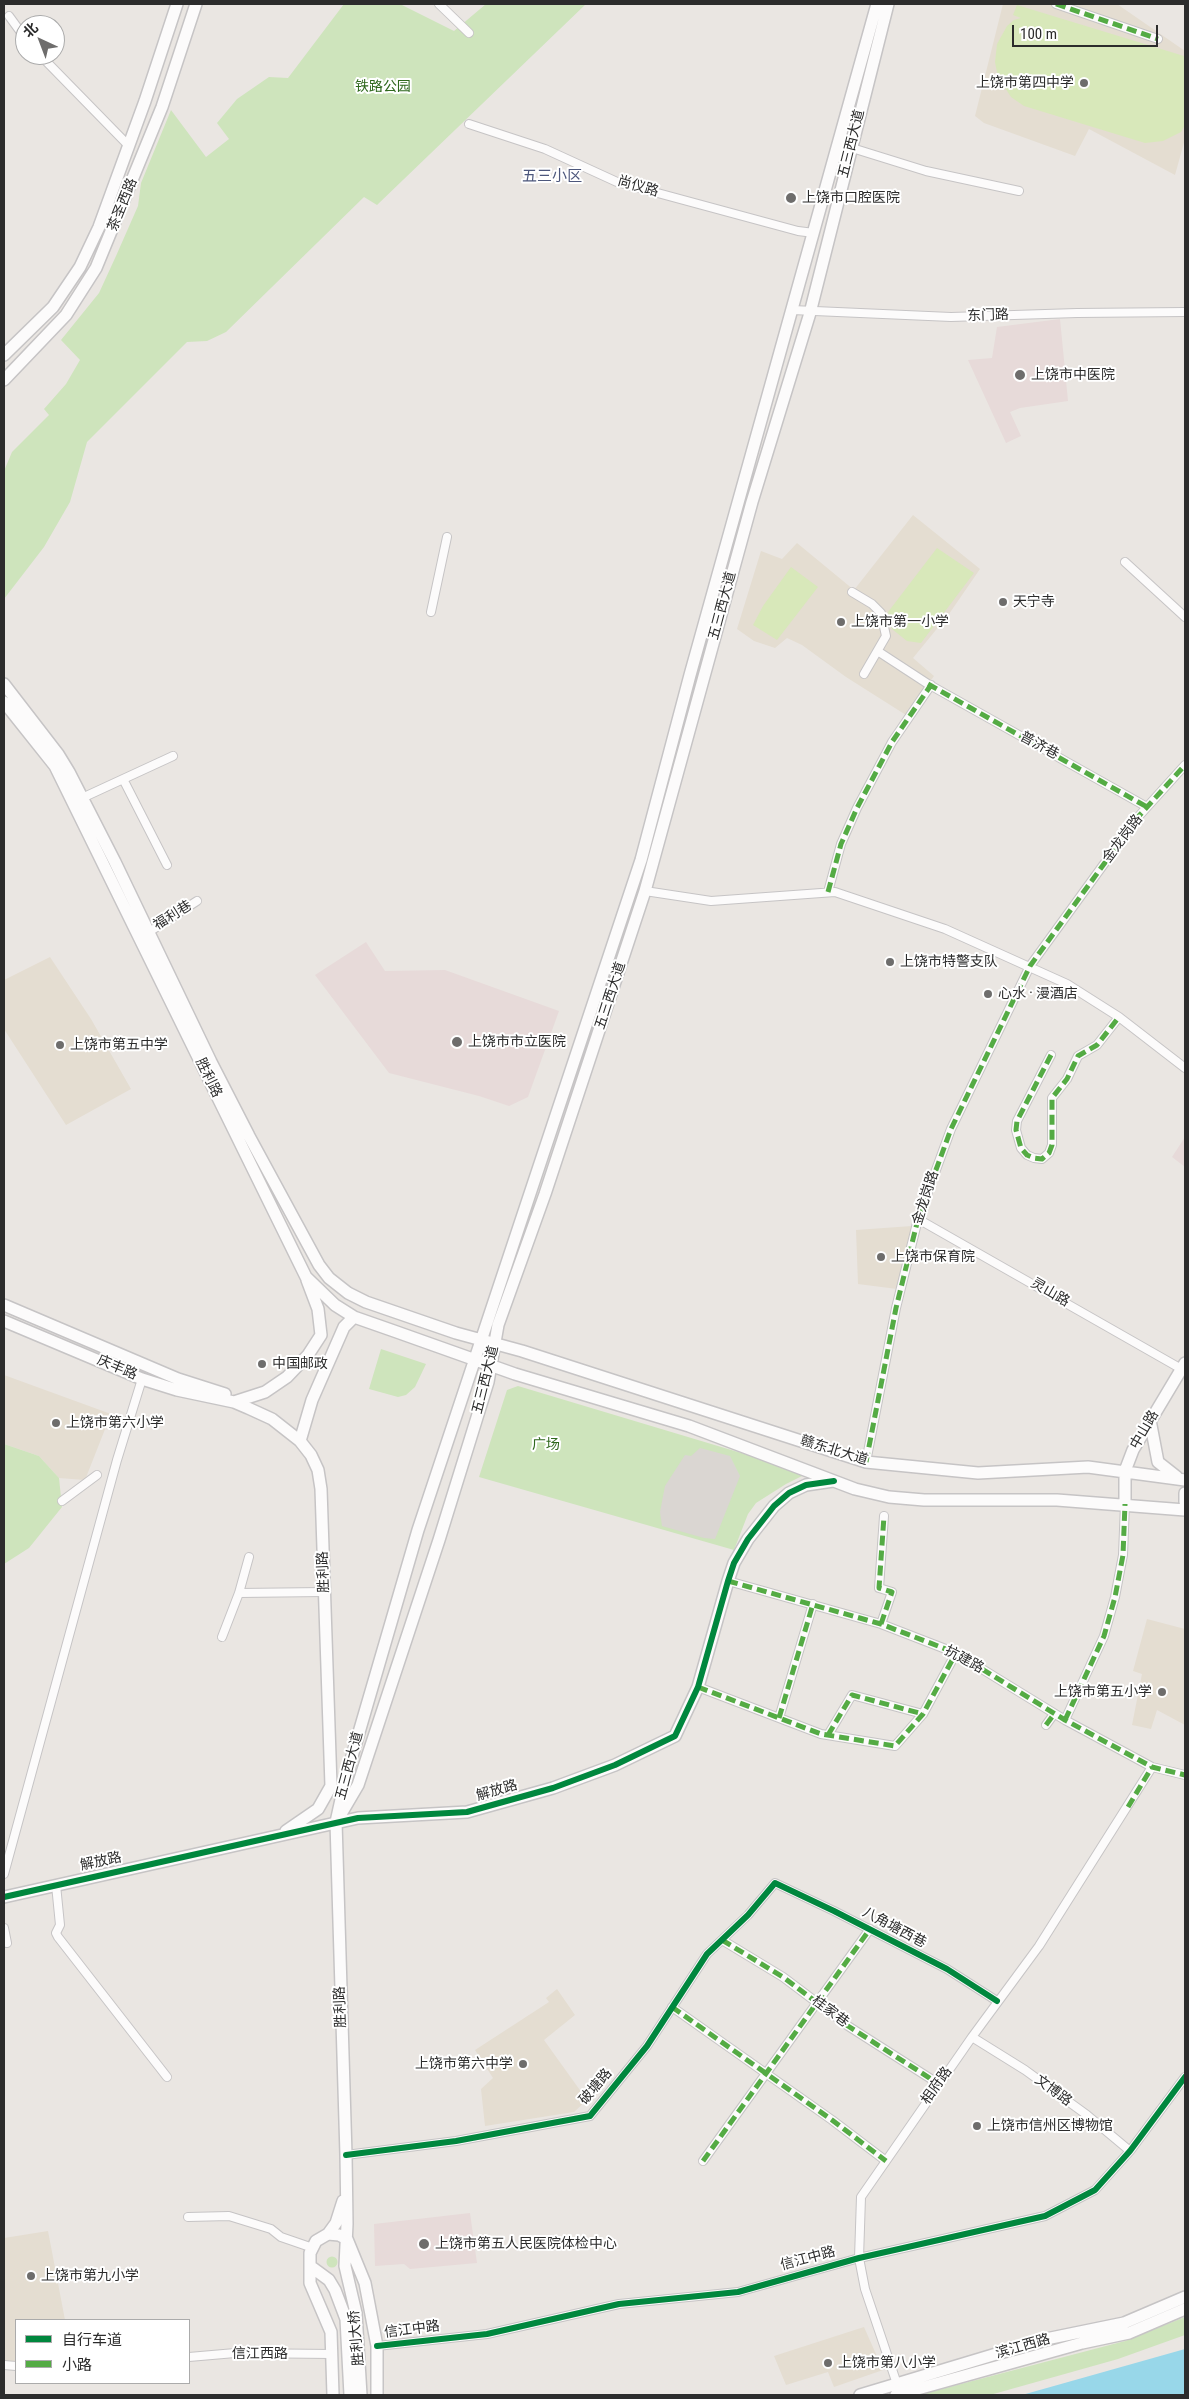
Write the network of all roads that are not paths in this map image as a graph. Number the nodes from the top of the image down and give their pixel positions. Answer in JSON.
{"nodes":[{"id":1,"x":177,"y":4,"type":"edge"},
{"id":2,"x":196,"y":4,"type":"edge"},
{"id":3,"x":439,"y":4,"type":"edge"},
{"id":4,"x":877,"y":4,"type":"edge"},
{"id":5,"x":888,"y":4,"type":"edge"},
{"id":6,"x":1056,"y":4,"type":"edge"},
{"id":7,"x":9,"y":16,"type":"dead end"},
{"id":8,"x":15,"y":24,"type":"edge"},
{"id":9,"x":469,"y":34,"type":"dead end"},
{"id":10,"x":1158,"y":39,"type":"dead end"},
{"id":11,"x":50,"y":65,"type":"edge"},
{"id":12,"x":469,"y":124,"type":"dead end"},
{"id":13,"x":128,"y":146,"type":"junction"},
{"id":14,"x":852,"y":148,"type":"junction"},
{"id":15,"x":1019,"y":191,"type":"dead end"},
{"id":16,"x":814,"y":233,"type":"junction"},
{"id":17,"x":792,"y":310,"type":"junction"},
{"id":18,"x":1185,"y":312,"type":"edge"},
{"id":19,"x":810,"y":313,"type":"junction"},
{"id":20,"x":4,"y":355,"type":"edge"},
{"id":21,"x":4,"y":380,"type":"edge"},
{"id":22,"x":447,"y":537,"type":"dead end"},
{"id":23,"x":1124,"y":562,"type":"dead end"},
{"id":24,"x":852,"y":592,"type":"dead end"},
{"id":25,"x":431,"y":612,"type":"dead end"},
{"id":26,"x":1185,"y":617,"type":"edge"},
{"id":27,"x":879,"y":652,"type":"junction"},
{"id":28,"x":864,"y":674,"type":"dead end"},
{"id":29,"x":4,"y":684,"type":"edge"},
{"id":30,"x":931,"y":685,"type":"junction"},
{"id":31,"x":4,"y":702,"type":"edge"},
{"id":32,"x":173,"y":756,"type":"dead end"},
{"id":33,"x":1185,"y":765,"type":"edge"},
{"id":34,"x":123,"y":779,"type":"junction"},
{"id":35,"x":82,"y":798,"type":"junction"},
{"id":36,"x":1147,"y":807,"type":"junction"},
{"id":37,"x":167,"y":866,"type":"dead end"},
{"id":38,"x":645,"y":891,"type":"junction"},
{"id":39,"x":828,"y":892,"type":"junction"},
{"id":40,"x":197,"y":901,"type":"dead end"},
{"id":41,"x":149,"y":932,"type":"junction"},
{"id":42,"x":1030,"y":966,"type":"junction"},
{"id":43,"x":1119,"y":1017,"type":"junction"},
{"id":44,"x":1051,"y":1054,"type":"dead end"},
{"id":45,"x":1185,"y":1068,"type":"edge"},
{"id":46,"x":918,"y":1219,"type":"junction"},
{"id":47,"x":306,"y":1277,"type":"junction"},
{"id":48,"x":4,"y":1305,"type":"edge"},
{"id":49,"x":354,"y":1317,"type":"junction"},
{"id":50,"x":4,"y":1321,"type":"edge"},
{"id":51,"x":480,"y":1340,"type":"junction"},
{"id":52,"x":495,"y":1344,"type":"junction"},
{"id":53,"x":474,"y":1359,"type":"junction"},
{"id":54,"x":491,"y":1365,"type":"junction"},
{"id":55,"x":1184,"y":1367,"type":"edge"},
{"id":56,"x":142,"y":1379,"type":"junction"},
{"id":57,"x":237,"y":1401,"type":"junction"},
{"id":58,"x":1150,"y":1420,"type":"junction"},
{"id":59,"x":300,"y":1441,"type":"junction"},
{"id":60,"x":866,"y":1462,"type":"junction"},
{"id":61,"x":1125,"y":1471,"type":"junction"},
{"id":62,"x":97,"y":1475,"type":"dead end"},
{"id":63,"x":1182,"y":1479,"type":"edge"},
{"id":64,"x":834,"y":1481,"type":"junction"},
{"id":65,"x":1185,"y":1493,"type":"edge"},
{"id":66,"x":62,"y":1501,"type":"dead end"},
{"id":67,"x":1185,"y":1502,"type":"edge"},
{"id":68,"x":1125,"y":1504,"type":"junction"},
{"id":69,"x":1185,"y":1510,"type":"edge"},
{"id":70,"x":884,"y":1516,"type":"dead end"},
{"id":71,"x":249,"y":1557,"type":"dead end"},
{"id":72,"x":728,"y":1581,"type":"junction"},
{"id":73,"x":324,"y":1592,"type":"junction"},
{"id":74,"x":239,"y":1593,"type":"junction"},
{"id":75,"x":813,"y":1604,"type":"junction"},
{"id":76,"x":881,"y":1624,"type":"junction"},
{"id":77,"x":222,"y":1637,"type":"dead end"},
{"id":78,"x":956,"y":1653,"type":"junction"},
{"id":79,"x":698,"y":1687,"type":"junction"},
{"id":80,"x":923,"y":1714,"type":"junction"},
{"id":81,"x":1054,"y":1714,"type":"junction"},
{"id":82,"x":780,"y":1718,"type":"junction"},
{"id":83,"x":1065,"y":1720,"type":"junction"},
{"id":84,"x":1046,"y":1724,"type":"dead end"},
{"id":85,"x":828,"y":1735,"type":"junction"},
{"id":86,"x":1152,"y":1767,"type":"junction"},
{"id":87,"x":1185,"y":1775,"type":"edge"},
{"id":88,"x":336,"y":1822,"type":"junction"},
{"id":89,"x":281,"y":1835,"type":"junction"},
{"id":90,"x":4,"y":1874,"type":"edge"},
{"id":91,"x":775,"y":1883,"type":"joint"},
{"id":92,"x":56,"y":1885,"type":"junction"},
{"id":93,"x":4,"y":1897,"type":"edge"},
{"id":94,"x":4,"y":1928,"type":"edge"},
{"id":95,"x":870,"y":1929,"type":"junction"},
{"id":96,"x":722,"y":1940,"type":"junction"},
{"id":97,"x":7,"y":1943,"type":"dead end"},
{"id":98,"x":997,"y":2001,"type":"junction"},
{"id":99,"x":816,"y":2002,"type":"junction"},
{"id":100,"x":672,"y":2008,"type":"junction"},
{"id":101,"x":972,"y":2037,"type":"junction"},
{"id":102,"x":765,"y":2072,"type":"junction"},
{"id":103,"x":167,"y":2077,"type":"dead end"},
{"id":104,"x":1185,"y":2077,"type":"edge"},
{"id":105,"x":939,"y":2084,"type":"junction"},
{"id":106,"x":1130,"y":2151,"type":"junction"},
{"id":107,"x":346,"y":2154,"type":"junction"},
{"id":108,"x":703,"y":2160,"type":"dead end"},
{"id":109,"x":886,"y":2160,"type":"junction"},
{"id":110,"x":346,"y":2192,"type":"junction"},
{"id":111,"x":188,"y":2217,"type":"dead end"},
{"id":112,"x":328,"y":2234,"type":"junction"},
{"id":113,"x":347,"y":2239,"type":"junction"},
{"id":114,"x":313,"y":2248,"type":"junction"},
{"id":115,"x":859,"y":2258,"type":"junction"},
{"id":116,"x":310,"y":2266,"type":"junction"},
{"id":117,"x":1185,"y":2297,"type":"edge"},
{"id":118,"x":1185,"y":2309,"type":"edge"},
{"id":119,"x":376,"y":2346,"type":"junction"},
{"id":120,"x":332,"y":2354,"type":"junction"},
{"id":121,"x":190,"y":2357,"type":"edge"},
{"id":122,"x":898,"y":2391,"type":"edge"},
{"id":123,"x":333,"y":2395,"type":"edge"},
{"id":124,"x":350,"y":2395,"type":"edge"},
{"id":125,"x":361,"y":2395,"type":"edge"},
{"id":126,"x":378,"y":2395,"type":"edge"},
{"id":127,"x":860,"y":2395,"type":"edge"}],
"edges":[{"from":1,"to":13,"type":"main road","name":"茶圣西路"},
{"from":2,"to":21,"type":"main road","name":"茶圣西路"},
{"from":3,"to":9,"type":"street"},
{"from":4,"to":16,"type":"main road","name":"五三西大道"},
{"from":5,"to":14,"type":"main road","name":"五三西大道"},
{"from":6,"to":10,"type":"street"},
{"from":7,"to":8,"type":"street"},
{"from":11,"to":13,"type":"street"},
{"from":12,"to":16,"type":"street","name":"尚仪路"},
{"from":13,"to":20,"type":"main road","name":"茶圣西路"},
{"from":14,"to":15,"type":"street"},
{"from":14,"to":19,"type":"main road","name":"五三西大道"},
{"from":16,"to":17,"type":"main road","name":"五三西大道"},
{"from":17,"to":19,"type":"street","name":"东门路"},
{"from":17,"to":51,"type":"main road","name":"五三西大道"},
{"from":18,"to":19,"type":"street","name":"东门路"},
{"from":19,"to":38,"type":"main road","name":"五三西大道"},
{"from":22,"to":25,"type":"street"},
{"from":23,"to":26,"type":"street"},
{"from":24,"to":27,"type":"street"},
{"from":27,"to":28,"type":"street"},
{"from":27,"to":30,"type":"street","name":"普济巷"},
{"from":29,"to":35,"type":"main road","name":"胜利路"},
{"from":30,"to":36,"type":"street","name":"普济巷"},
{"from":30,"to":39,"type":"street"},
{"from":31,"to":47,"type":"main road","name":"胜利路"},
{"from":32,"to":34,"type":"street"},
{"from":33,"to":36,"type":"street","name":"金龙岗路"},
{"from":34,"to":35,"type":"street"},
{"from":34,"to":37,"type":"street"},
{"from":35,"to":41,"type":"main road","name":"胜利路"},
{"from":36,"to":42,"type":"street","name":"金龙岗路"},
{"from":38,"to":39,"type":"street"},
{"from":38,"to":52,"type":"main road","name":"五三西大道"},
{"from":39,"to":42,"type":"street"},
{"from":40,"to":41,"type":"street","name":"福利巷"},
{"from":41,"to":51,"type":"main road","name":"胜利路"},
{"from":42,"to":43,"type":"street"},
{"from":42,"to":46,"type":"street","name":"金龙岗路"},
{"from":43,"to":44,"type":"street"},
{"from":43,"to":45,"type":"street"},
{"from":46,"to":55,"type":"street","name":"灵山路"},
{"from":46,"to":60,"type":"street","name":"金龙岗路"},
{"from":47,"to":49,"type":"main road","name":"胜利路"},
{"from":47,"to":57,"type":"main road"},
{"from":48,"to":57,"type":"main road"},
{"from":49,"to":53,"type":"main road","name":"胜利路"},
{"from":49,"to":59,"type":"main road"},
{"from":50,"to":56,"type":"main road","name":"庆丰路"},
{"from":51,"to":52,"type":"main road","name":"胜利路"},
{"from":51,"to":53,"type":"main road","name":"五三西大道"},
{"from":52,"to":54,"type":"main road","name":"五三西大道"},
{"from":52,"to":60,"type":"main road","name":"赣东北大道"},
{"from":53,"to":54,"type":"main road","name":"胜利路"},
{"from":53,"to":88,"type":"main road","name":"五三西大道"},
{"from":54,"to":64,"type":"main road","name":"胜利路"},
{"from":54,"to":88,"type":"main road","name":"五三西大道"},
{"from":55,"to":58,"type":"main road","name":"中山路"},
{"from":56,"to":57,"type":"main road","name":"庆丰路"},
{"from":56,"to":90,"type":"street"},
{"from":57,"to":59,"type":"main road","name":"胜利路"},
{"from":58,"to":61,"type":"main road","name":"中山路"},
{"from":58,"to":63,"type":"main road"},
{"from":59,"to":73,"type":"main road","name":"胜利路"},
{"from":60,"to":61,"type":"main road","name":"赣东北大道"},
{"from":61,"to":63,"type":"main road","name":"赣东北大道"},
{"from":61,"to":68,"type":"main road","name":"中山路"},
{"from":62,"to":66,"type":"street"},
{"from":64,"to":68,"type":"main road","name":"胜利路"},
{"from":64,"to":72,"type":"main road","name":"解放路"},
{"from":65,"to":67,"type":"main road"},
{"from":68,"to":69,"type":"main road","name":"胜利路"},
{"from":68,"to":83,"type":"street"},
{"from":70,"to":76,"type":"street"},
{"from":71,"to":74,"type":"street"},
{"from":72,"to":75,"type":"street","name":"抗建路"},
{"from":72,"to":79,"type":"main road","name":"解放路"},
{"from":73,"to":74,"type":"street"},
{"from":73,"to":89,"type":"main road","name":"胜利路"},
{"from":74,"to":77,"type":"street"},
{"from":75,"to":76,"type":"street","name":"抗建路"},
{"from":75,"to":82,"type":"street"},
{"from":76,"to":78,"type":"street","name":"抗建路"},
{"from":78,"to":80,"type":"street"},
{"from":78,"to":81,"type":"street","name":"抗建路"},
{"from":79,"to":82,"type":"street"},
{"from":79,"to":88,"type":"main road","name":"解放路"},
{"from":80,"to":85,"type":"street"},
{"from":80,"to":85,"type":"street"},
{"from":81,"to":83,"type":"street","name":"抗建路"},
{"from":81,"to":84,"type":"street"},
{"from":82,"to":85,"type":"street"},
{"from":83,"to":86,"type":"street","name":"抗建路"},
{"from":86,"to":87,"type":"street","name":"抗建路"},
{"from":86,"to":98,"type":"street","name":"相府路"},
{"from":88,"to":89,"type":"main road","name":"解放路"},
{"from":88,"to":107,"type":"main road","name":"胜利路"},
{"from":89,"to":92,"type":"main road","name":"解放路"},
{"from":91,"to":95,"type":"street","name":"八角塘西巷"},
{"from":91,"to":96,"type":"street","name":"破塘路"},
{"from":92,"to":93,"type":"main road","name":"解放路"},
{"from":92,"to":103,"type":"street"},
{"from":94,"to":97,"type":"street"},
{"from":95,"to":98,"type":"street","name":"八角塘西巷"},
{"from":95,"to":99,"type":"street"},
{"from":96,"to":99,"type":"street","name":"桂家巷"},
{"from":96,"to":100,"type":"street","name":"破塘路"},
{"from":98,"to":101,"type":"street","name":"相府路"},
{"from":99,"to":102,"type":"street"},
{"from":99,"to":105,"type":"street","name":"桂家巷"},
{"from":100,"to":102,"type":"street"},
{"from":100,"to":107,"type":"street","name":"破塘路"},
{"from":101,"to":105,"type":"street","name":"相府路"},
{"from":101,"to":106,"type":"street","name":"文博路"},
{"from":102,"to":108,"type":"street"},
{"from":102,"to":109,"type":"street"},
{"from":104,"to":106,"type":"street","name":"信江中路"},
{"from":105,"to":109,"type":"street","name":"相府路"},
{"from":106,"to":115,"type":"street","name":"信江中路"},
{"from":107,"to":110,"type":"main road","name":"胜利路"},
{"from":109,"to":115,"type":"street","name":"相府路"},
{"from":110,"to":112,"type":"main road"},
{"from":110,"to":113,"type":"main road","name":"胜利路"},
{"from":111,"to":114,"type":"street"},
{"from":112,"to":113,"type":"main road"},
{"from":112,"to":114,"type":"main road"},
{"from":113,"to":119,"type":"main road"},
{"from":113,"to":125,"type":"main road","name":"胜利大桥"},
{"from":114,"to":116,"type":"main road"},
{"from":115,"to":119,"type":"street","name":"信江中路"},
{"from":115,"to":122,"type":"street","name":"相府路"},
{"from":116,"to":120,"type":"main road"},
{"from":116,"to":124,"type":"main road","name":"胜利大桥"},
{"from":117,"to":122,"type":"main road","name":"滨江西路"},
{"from":118,"to":122,"type":"main road","name":"滨江西路"},
{"from":119,"to":126,"type":"main road"},
{"from":120,"to":121,"type":"street","name":"信江西路"},
{"from":120,"to":123,"type":"main road"},
{"from":122,"to":127,"type":"main road","name":"滨江西路"}]}
